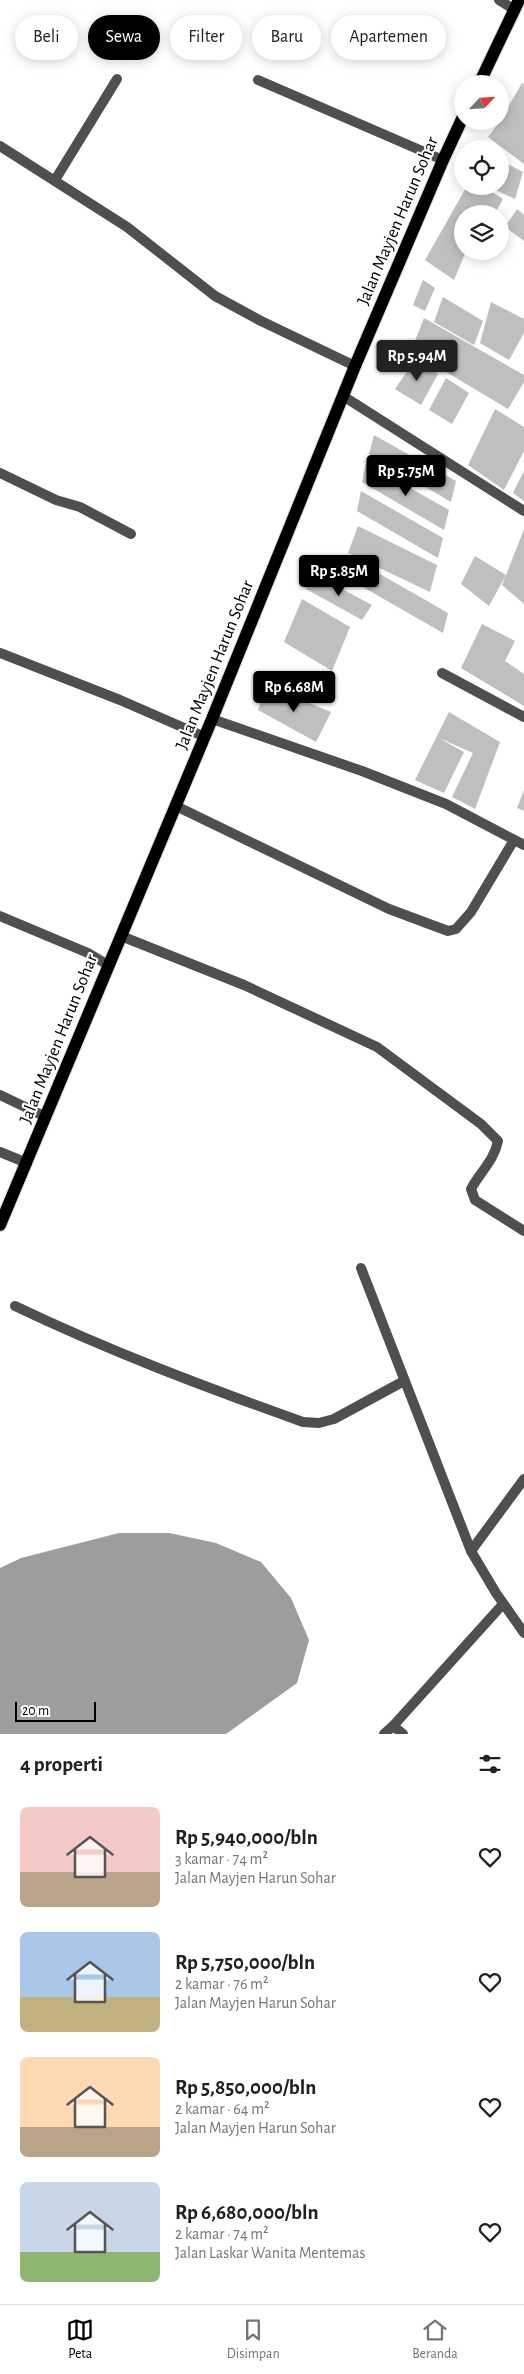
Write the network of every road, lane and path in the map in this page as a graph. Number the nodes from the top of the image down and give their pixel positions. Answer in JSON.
{"nodes":[{"id":1,"x":499,"y":0,"type":"edge"},
{"id":2,"x":517,"y":5,"type":"edge"},
{"id":3,"x":484,"y":75,"type":"edge"},
{"id":4,"x":117,"y":79,"type":"dead end"},
{"id":5,"x":258,"y":80,"type":"dead end"},
{"id":6,"x":457,"y":130,"type":"edge"},
{"id":7,"x":0,"y":146,"type":"edge"},
{"id":8,"x":443,"y":160,"type":"junction"},
{"id":9,"x":55,"y":180,"type":"junction"},
{"id":10,"x":355,"y":366,"type":"junction"},
{"id":11,"x":343,"y":396,"type":"junction"},
{"id":12,"x":0,"y":473,"type":"edge"},
{"id":13,"x":524,"y":511,"type":"edge"},
{"id":14,"x":131,"y":534,"type":"dead end"},
{"id":15,"x":0,"y":653,"type":"edge"},
{"id":16,"x":442,"y":674,"type":"dead end"},
{"id":17,"x":524,"y":717,"type":"edge"},
{"id":18,"x":212,"y":719,"type":"junction"},
{"id":19,"x":205,"y":737,"type":"junction"},
{"id":20,"x":176,"y":806,"type":"junction"},
{"id":21,"x":514,"y":840,"type":"junction"},
{"id":22,"x":524,"y":846,"type":"edge"},
{"id":23,"x":0,"y":916,"type":"edge"},
{"id":24,"x":121,"y":936,"type":"junction"},
{"id":25,"x":108,"y":965,"type":"junction"},
{"id":26,"x":0,"y":1095,"type":"edge"},
{"id":27,"x":46,"y":1117,"type":"junction"},
{"id":28,"x":0,"y":1152,"type":"edge"},
{"id":29,"x":26,"y":1163,"type":"junction"},
{"id":30,"x":0,"y":1225,"type":"edge"},
{"id":31,"x":524,"y":1231,"type":"edge"},
{"id":32,"x":361,"y":1268,"type":"dead end"},
{"id":33,"x":15,"y":1306,"type":"dead end"},
{"id":34,"x":404,"y":1381,"type":"junction"},
{"id":35,"x":524,"y":1479,"type":"edge"},
{"id":36,"x":472,"y":1551,"type":"junction"},
{"id":37,"x":503,"y":1604,"type":"junction"},
{"id":38,"x":524,"y":1633,"type":"edge"},
{"id":39,"x":394,"y":1726,"type":"junction"},
{"id":40,"x":384,"y":1734,"type":"edge"},
{"id":41,"x":403,"y":1734,"type":"edge"}],
"edges":[{"from":1,"to":2,"type":"street"},
{"from":2,"to":3,"type":"main road"},
{"from":4,"to":9,"type":"street"},
{"from":5,"to":8,"type":"street"},
{"from":6,"to":8,"type":"main road","name":"Jalan Mayjen Harun Sohar"},
{"from":7,"to":9,"type":"street"},
{"from":8,"to":10,"type":"main road","name":"Jalan Mayjen Harun Sohar"},
{"from":9,"to":10,"type":"street"},
{"from":10,"to":11,"type":"main road","name":"Jalan Mayjen Harun Sohar"},
{"from":11,"to":13,"type":"street"},
{"from":11,"to":18,"type":"main road","name":"Jalan Mayjen Harun Sohar"},
{"from":12,"to":14,"type":"street"},
{"from":15,"to":19,"type":"street"},
{"from":16,"to":17,"type":"street"},
{"from":18,"to":19,"type":"main road","name":"Jalan Mayjen Harun Sohar"},
{"from":18,"to":21,"type":"street"},
{"from":19,"to":20,"type":"main road","name":"Jalan Mayjen Harun Sohar"},
{"from":20,"to":21,"type":"street"},
{"from":20,"to":24,"type":"main road","name":"Jalan Mayjen Harun Sohar"},
{"from":21,"to":22,"type":"street"},
{"from":23,"to":25,"type":"street"},
{"from":24,"to":25,"type":"main road","name":"Jalan Mayjen Harun Sohar"},
{"from":24,"to":31,"type":"street"},
{"from":25,"to":27,"type":"main road","name":"Jalan Mayjen Harun Sohar"},
{"from":26,"to":27,"type":"street"},
{"from":27,"to":29,"type":"main road","name":"Jalan Mayjen Harun Sohar"},
{"from":28,"to":29,"type":"street"},
{"from":29,"to":30,"type":"main road","name":"Jalan Mayjen Harun Sohar"},
{"from":32,"to":34,"type":"street"},
{"from":33,"to":34,"type":"street"},
{"from":34,"to":36,"type":"street"},
{"from":35,"to":36,"type":"street"},
{"from":36,"to":37,"type":"street"},
{"from":37,"to":38,"type":"street"},
{"from":37,"to":39,"type":"street"},
{"from":39,"to":40,"type":"street"},
{"from":39,"to":41,"type":"street"}]}
